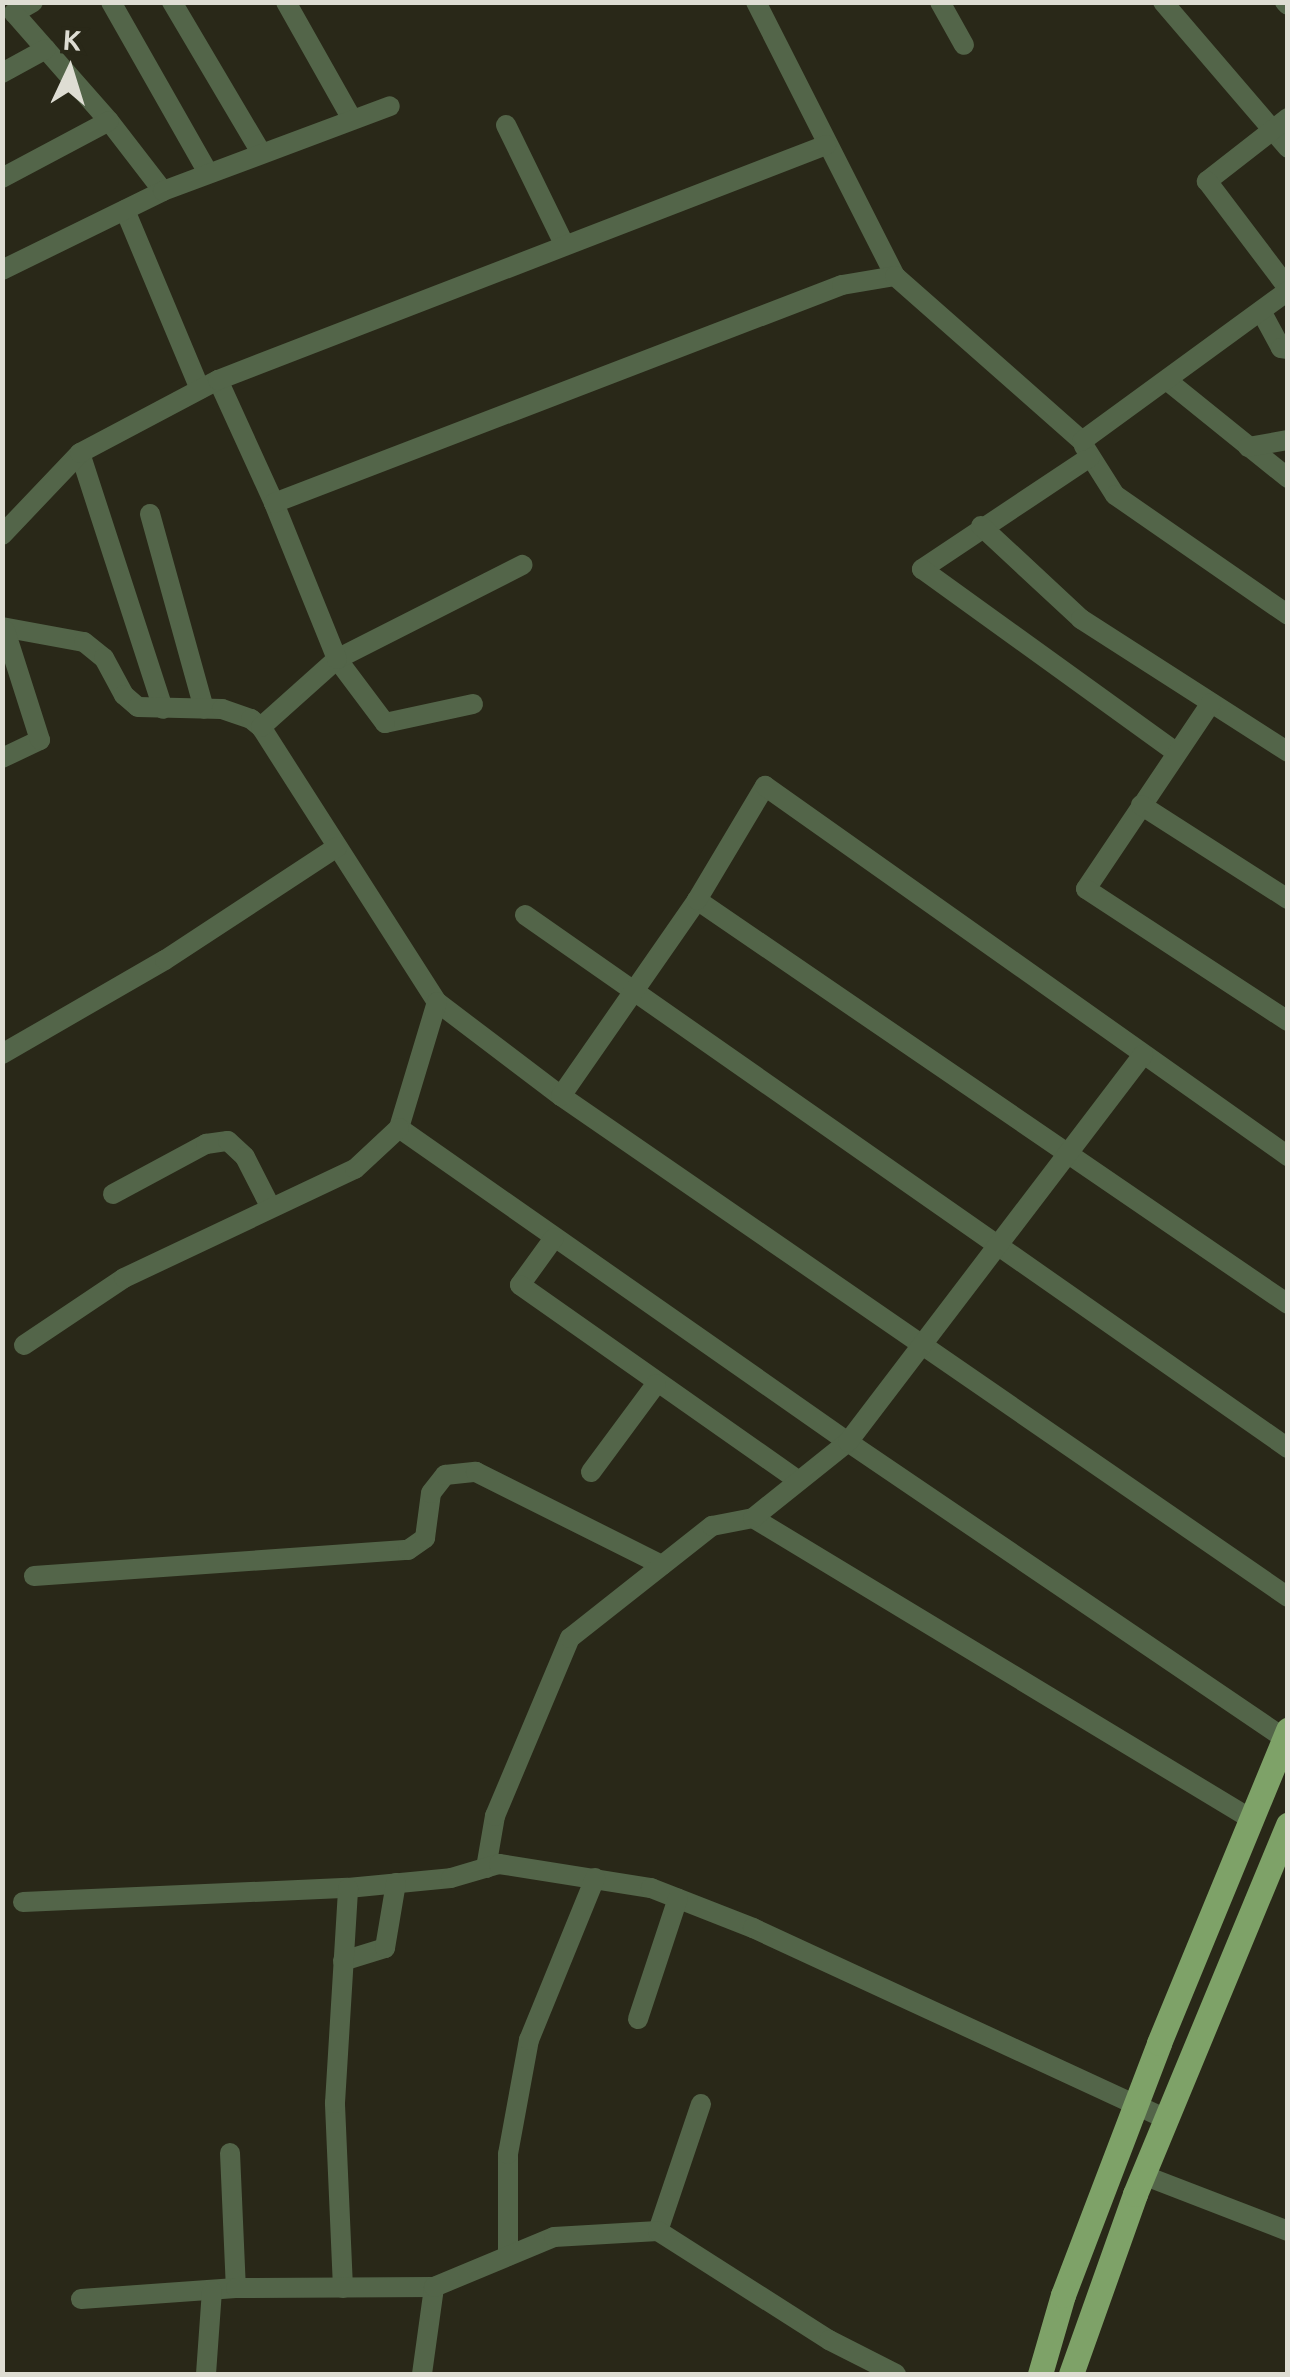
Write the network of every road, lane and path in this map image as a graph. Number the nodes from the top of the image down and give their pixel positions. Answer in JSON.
{"nodes":[{"id":1,"x":34,"y":2,"type":"edge"},
{"id":2,"x":110,"y":2,"type":"edge"},
{"id":3,"x":172,"y":2,"type":"edge"},
{"id":4,"x":286,"y":2,"type":"edge"},
{"id":5,"x":756,"y":2,"type":"edge"},
{"id":6,"x":940,"y":2,"type":"edge"},
{"id":7,"x":1163,"y":2,"type":"edge"},
{"id":8,"x":964,"y":45,"type":"dead end"},
{"id":9,"x":46,"y":49,"type":"junction"},
{"id":10,"x":2,"y":73,"type":"edge"},
{"id":11,"x":390,"y":106,"type":"dead end"},
{"id":12,"x":352,"y":119,"type":"junction"},
{"id":13,"x":109,"y":120,"type":"junction"},
{"id":14,"x":506,"y":124,"type":"dead end"},
{"id":15,"x":1280,"y":124,"type":"edge"},
{"id":16,"x":826,"y":145,"type":"junction"},
{"id":17,"x":1288,"y":148,"type":"edge"},
{"id":18,"x":260,"y":151,"type":"junction"},
{"id":19,"x":208,"y":173,"type":"junction"},
{"id":20,"x":2,"y":178,"type":"edge"},
{"id":21,"x":162,"y":191,"type":"junction"},
{"id":22,"x":124,"y":210,"type":"junction"},
{"id":23,"x":564,"y":244,"type":"junction"},
{"id":24,"x":2,"y":270,"type":"edge"},
{"id":25,"x":895,"y":276,"type":"junction"},
{"id":26,"x":1288,"y":289,"type":"edge"},
{"id":27,"x":1261,"y":311,"type":"junction"},
{"id":28,"x":1288,"y":349,"type":"edge"},
{"id":29,"x":1169,"y":382,"type":"junction"},
{"id":30,"x":209,"y":384,"type":"junction"},
{"id":31,"x":1288,"y":440,"type":"edge"},
{"id":32,"x":1248,"y":446,"type":"junction"},
{"id":33,"x":1086,"y":449,"type":"junction"},
{"id":34,"x":80,"y":452,"type":"junction"},
{"id":35,"x":1288,"y":478,"type":"edge"},
{"id":36,"x":274,"y":502,"type":"junction"},
{"id":37,"x":150,"y":514,"type":"dead end"},
{"id":38,"x":982,"y":526,"type":"junction"},
{"id":39,"x":2,"y":535,"type":"edge"},
{"id":40,"x":522,"y":564,"type":"dead end"},
{"id":41,"x":1288,"y":615,"type":"edge"},
{"id":42,"x":4,"y":628,"type":"edge"},
{"id":43,"x":337,"y":659,"type":"junction"},
{"id":44,"x":1211,"y":703,"type":"junction"},
{"id":45,"x":473,"y":704,"type":"dead end"},
{"id":46,"x":164,"y":709,"type":"junction"},
{"id":47,"x":204,"y":709,"type":"junction"},
{"id":48,"x":261,"y":727,"type":"junction"},
{"id":49,"x":1176,"y":752,"type":"junction"},
{"id":50,"x":1288,"y":752,"type":"edge"},
{"id":51,"x":2,"y":758,"type":"edge"},
{"id":52,"x":1141,"y":805,"type":"junction"},
{"id":53,"x":337,"y":848,"type":"junction"},
{"id":54,"x":1288,"y":898,"type":"edge"},
{"id":55,"x":697,"y":900,"type":"junction"},
{"id":56,"x":525,"y":915,"type":"dead end"},
{"id":57,"x":632,"y":992,"type":"junction"},
{"id":58,"x":437,"y":1002,"type":"junction"},
{"id":59,"x":1288,"y":1022,"type":"edge"},
{"id":60,"x":2,"y":1054,"type":"edge"},
{"id":61,"x":1142,"y":1055,"type":"junction"},
{"id":62,"x":561,"y":1096,"type":"junction"},
{"id":63,"x":400,"y":1128,"type":"junction"},
{"id":64,"x":1067,"y":1153,"type":"junction"},
{"id":65,"x":1288,"y":1156,"type":"edge"},
{"id":66,"x":112,"y":1194,"type":"dead end"},
{"id":67,"x":270,"y":1206,"type":"junction"},
{"id":68,"x":554,"y":1238,"type":"junction"},
{"id":69,"x":998,"y":1244,"type":"junction"},
{"id":70,"x":1288,"y":1304,"type":"edge"},
{"id":71,"x":920,"y":1344,"type":"junction"},
{"id":72,"x":24,"y":1345,"type":"dead end"},
{"id":73,"x":656,"y":1384,"type":"junction"},
{"id":74,"x":848,"y":1442,"type":"junction"},
{"id":75,"x":1288,"y":1448,"type":"edge"},
{"id":76,"x":591,"y":1472,"type":"dead end"},
{"id":77,"x":797,"y":1480,"type":"junction"},
{"id":78,"x":753,"y":1518,"type":"junction"},
{"id":79,"x":662,"y":1565,"type":"junction"},
{"id":80,"x":34,"y":1576,"type":"dead end"},
{"id":81,"x":1288,"y":1597,"type":"edge"},
{"id":82,"x":1286,"y":1734,"type":"edge"},
{"id":83,"x":1251,"y":1819,"type":"junction"},
{"id":84,"x":1288,"y":1824,"type":"edge"},
{"id":85,"x":486,"y":1868,"type":"junction"},
{"id":86,"x":594,"y":1878,"type":"junction"},
{"id":87,"x":396,"y":1884,"type":"junction"},
{"id":88,"x":348,"y":1888,"type":"junction"},
{"id":89,"x":678,"y":1898,"type":"junction"},
{"id":90,"x":24,"y":1902,"type":"dead end"},
{"id":91,"x":343,"y":1962,"type":"junction"},
{"id":92,"x":638,"y":2019,"type":"dead end"},
{"id":93,"x":1136,"y":2103,"type":"junction"},
{"id":94,"x":702,"y":2104,"type":"dead end"},
{"id":95,"x":1166,"y":2119,"type":"junction"},
{"id":96,"x":230,"y":2153,"type":"dead end"},
{"id":97,"x":1143,"y":2175,"type":"junction"},
{"id":98,"x":658,"y":2231,"type":"junction"},
{"id":99,"x":1288,"y":2232,"type":"edge"},
{"id":100,"x":508,"y":2256,"type":"junction"},
{"id":101,"x":434,"y":2286,"type":"junction"},
{"id":102,"x":236,"y":2288,"type":"junction"},
{"id":103,"x":343,"y":2288,"type":"junction"},
{"id":104,"x":212,"y":2290,"type":"junction"},
{"id":105,"x":81,"y":2298,"type":"dead end"},
{"id":106,"x":1078,"y":2373,"type":"edge"},
{"id":107,"x":206,"y":2374,"type":"edge"},
{"id":108,"x":422,"y":2374,"type":"edge"},
{"id":109,"x":896,"y":2374,"type":"edge"},
{"id":110,"x":1040,"y":2374,"type":"edge"}],
"edges":[{"from":1,"to":9,"type":"street"},
{"from":2,"to":19,"type":"street"},
{"from":3,"to":18,"type":"street"},
{"from":4,"to":12,"type":"street"},
{"from":5,"to":16,"type":"street"},
{"from":6,"to":8,"type":"street"},
{"from":7,"to":15,"type":"street"},
{"from":9,"to":10,"type":"street"},
{"from":9,"to":13,"type":"street"},
{"from":11,"to":12,"type":"street"},
{"from":12,"to":18,"type":"street"},
{"from":13,"to":20,"type":"street"},
{"from":13,"to":21,"type":"street"},
{"from":14,"to":23,"type":"street"},
{"from":15,"to":17,"type":"street"},
{"from":15,"to":26,"type":"street"},
{"from":16,"to":23,"type":"street"},
{"from":16,"to":25,"type":"street"},
{"from":18,"to":19,"type":"street"},
{"from":19,"to":21,"type":"street"},
{"from":21,"to":22,"type":"street"},
{"from":22,"to":24,"type":"street"},
{"from":22,"to":30,"type":"street"},
{"from":23,"to":30,"type":"street"},
{"from":25,"to":33,"type":"street"},
{"from":25,"to":36,"type":"street"},
{"from":26,"to":27,"type":"street"},
{"from":27,"to":28,"type":"street"},
{"from":27,"to":29,"type":"street"},
{"from":29,"to":32,"type":"street"},
{"from":29,"to":33,"type":"street"},
{"from":30,"to":34,"type":"street"},
{"from":30,"to":36,"type":"street"},
{"from":31,"to":32,"type":"street"},
{"from":32,"to":35,"type":"street"},
{"from":33,"to":38,"type":"street"},
{"from":33,"to":41,"type":"street"},
{"from":34,"to":39,"type":"street"},
{"from":34,"to":46,"type":"street"},
{"from":36,"to":43,"type":"street"},
{"from":37,"to":47,"type":"street"},
{"from":38,"to":44,"type":"street"},
{"from":38,"to":49,"type":"street"},
{"from":40,"to":43,"type":"street"},
{"from":42,"to":46,"type":"street"},
{"from":42,"to":51,"type":"street"},
{"from":43,"to":45,"type":"street"},
{"from":43,"to":48,"type":"street"},
{"from":44,"to":49,"type":"street"},
{"from":44,"to":50,"type":"street"},
{"from":46,"to":47,"type":"street"},
{"from":47,"to":48,"type":"street"},
{"from":48,"to":53,"type":"street"},
{"from":49,"to":52,"type":"street"},
{"from":52,"to":54,"type":"street"},
{"from":52,"to":59,"type":"street"},
{"from":53,"to":58,"type":"street"},
{"from":53,"to":60,"type":"street"},
{"from":55,"to":57,"type":"street"},
{"from":55,"to":61,"type":"street"},
{"from":55,"to":64,"type":"street"},
{"from":56,"to":57,"type":"street"},
{"from":57,"to":62,"type":"street"},
{"from":57,"to":69,"type":"street"},
{"from":58,"to":62,"type":"street"},
{"from":58,"to":63,"type":"street"},
{"from":61,"to":64,"type":"street"},
{"from":61,"to":65,"type":"street"},
{"from":62,"to":71,"type":"street"},
{"from":63,"to":67,"type":"street"},
{"from":63,"to":68,"type":"street"},
{"from":64,"to":69,"type":"street"},
{"from":64,"to":70,"type":"street"},
{"from":66,"to":67,"type":"street"},
{"from":67,"to":72,"type":"street"},
{"from":68,"to":73,"type":"street"},
{"from":68,"to":74,"type":"street"},
{"from":69,"to":71,"type":"street"},
{"from":69,"to":75,"type":"street"},
{"from":71,"to":74,"type":"street"},
{"from":71,"to":81,"type":"street"},
{"from":73,"to":76,"type":"street"},
{"from":73,"to":77,"type":"street"},
{"from":74,"to":77,"type":"street"},
{"from":74,"to":82,"type":"street"},
{"from":77,"to":78,"type":"street"},
{"from":78,"to":79,"type":"street"},
{"from":78,"to":83,"type":"street"},
{"from":79,"to":80,"type":"street"},
{"from":79,"to":85,"type":"street"},
{"from":82,"to":83,"type":"main road"},
{"from":83,"to":93,"type":"main road"},
{"from":84,"to":95,"type":"main road"},
{"from":85,"to":86,"type":"street"},
{"from":85,"to":87,"type":"street"},
{"from":86,"to":89,"type":"street"},
{"from":86,"to":100,"type":"street"},
{"from":87,"to":88,"type":"street"},
{"from":87,"to":91,"type":"street"},
{"from":88,"to":90,"type":"street"},
{"from":88,"to":91,"type":"street"},
{"from":89,"to":92,"type":"street"},
{"from":89,"to":93,"type":"street"},
{"from":91,"to":103,"type":"street"},
{"from":93,"to":95,"type":"street"},
{"from":93,"to":110,"type":"main road"},
{"from":94,"to":98,"type":"street"},
{"from":95,"to":97,"type":"main road"},
{"from":96,"to":102,"type":"street"},
{"from":97,"to":99,"type":"street"},
{"from":97,"to":106,"type":"main road"},
{"from":98,"to":100,"type":"street"},
{"from":98,"to":109,"type":"street"},
{"from":100,"to":101,"type":"street"},
{"from":101,"to":103,"type":"street"},
{"from":101,"to":108,"type":"street"},
{"from":102,"to":103,"type":"street"},
{"from":102,"to":104,"type":"street"},
{"from":104,"to":105,"type":"street"},
{"from":104,"to":107,"type":"street"}]}
